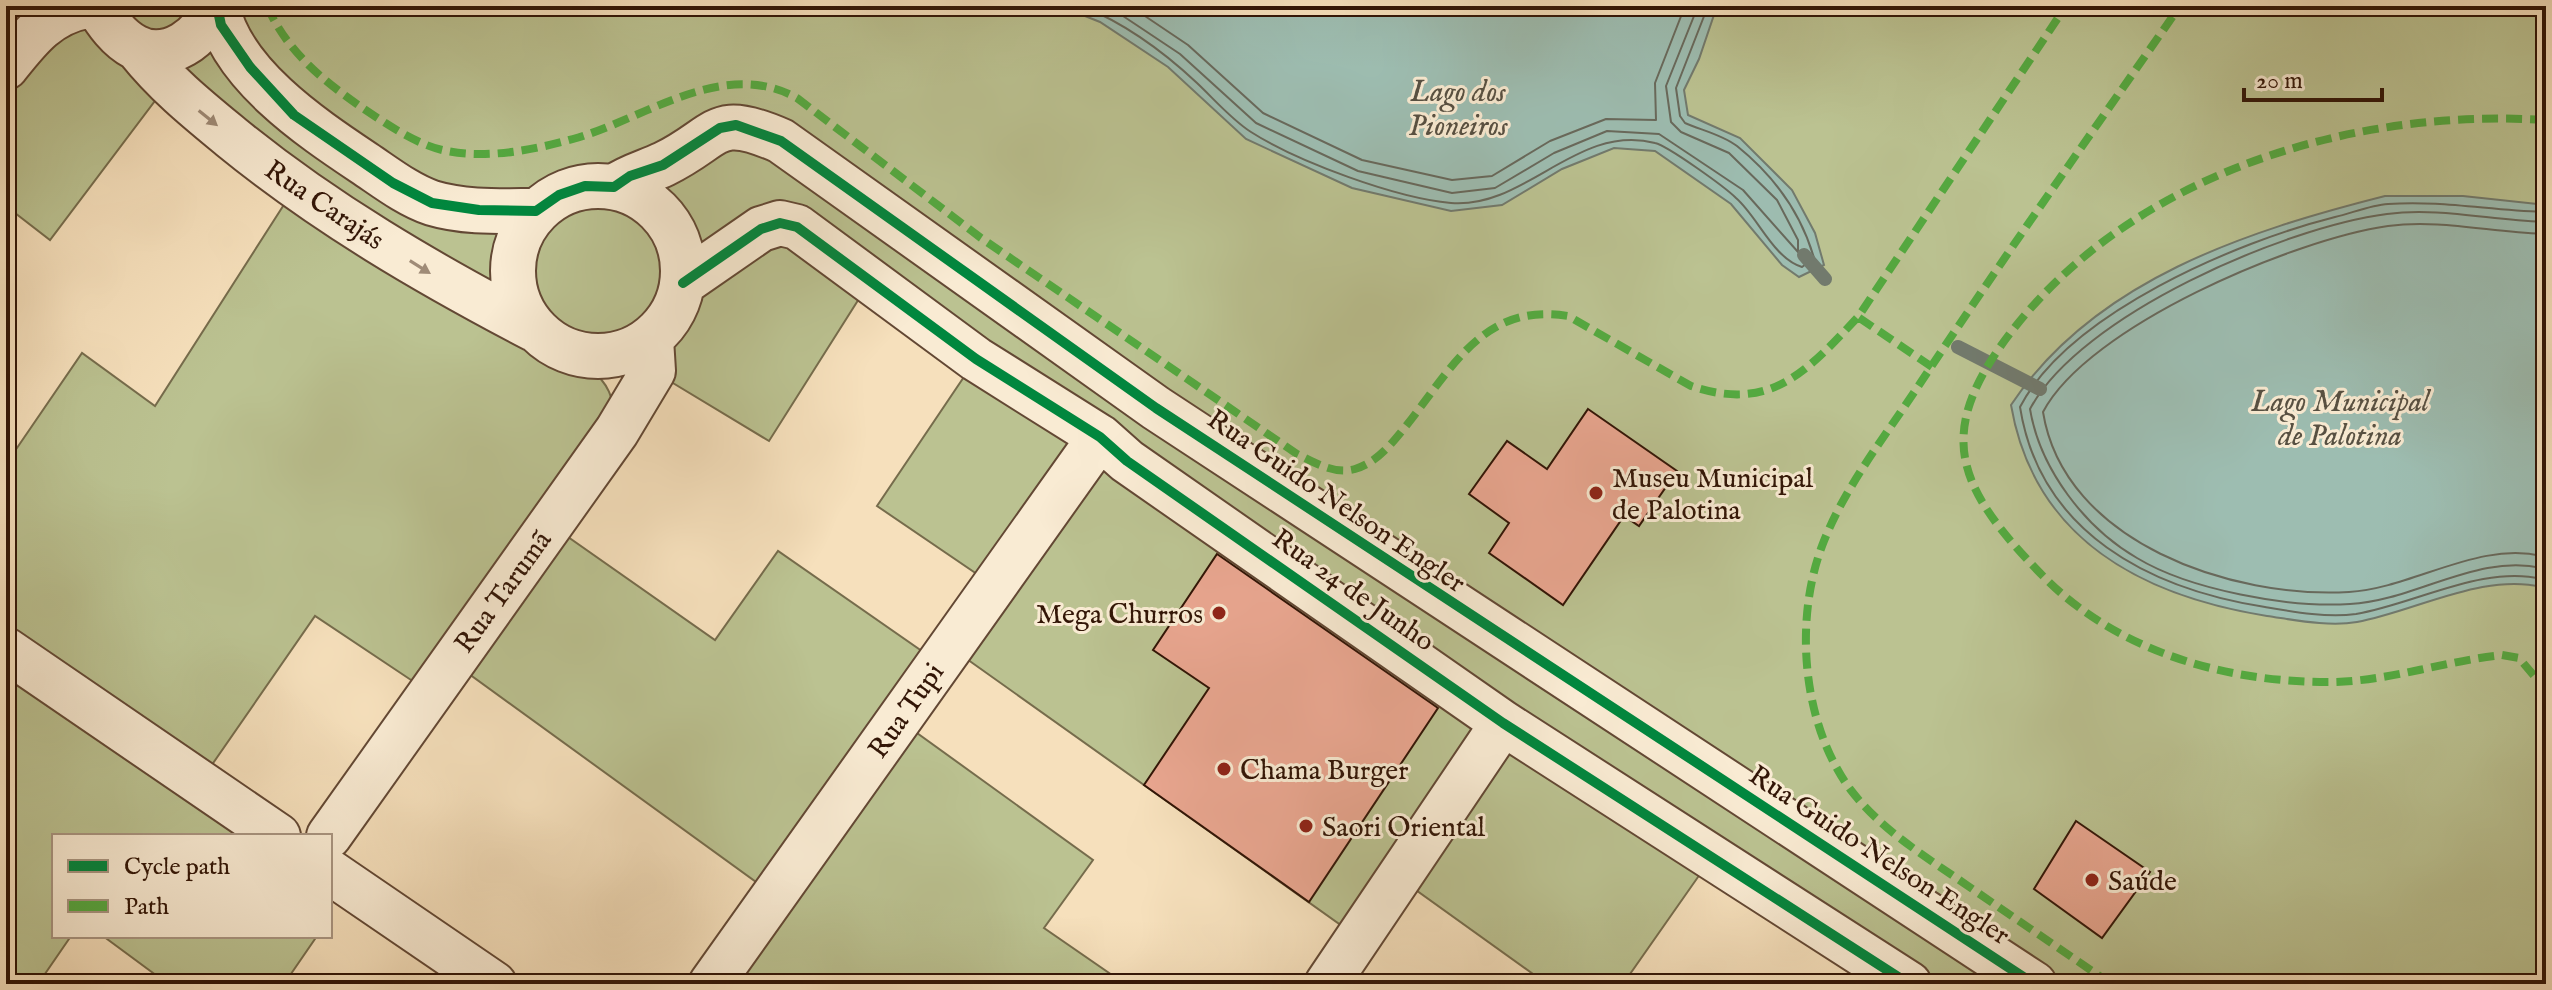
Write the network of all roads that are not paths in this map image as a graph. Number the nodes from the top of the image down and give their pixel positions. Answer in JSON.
{"nodes":[{"id":1,"x":86,"y":6,"type":"edge"},
{"id":2,"x":97,"y":6,"type":"edge"},
{"id":3,"x":215,"y":6,"type":"edge"},
{"id":4,"x":138,"y":49,"type":"junction"},
{"id":5,"x":6,"y":67,"type":"edge"},
{"id":6,"x":614,"y":187,"type":"junction"},
{"id":7,"x":536,"y":211,"type":"junction"},
{"id":8,"x":683,"y":283,"type":"junction"},
{"id":9,"x":534,"y":329,"type":"junction"},
{"id":10,"x":651,"y":339,"type":"junction"},
{"id":11,"x":575,"y":354,"type":"junction"},
{"id":12,"x":617,"y":431,"type":"junction"},
{"id":13,"x":1100,"y":437,"type":"junction"},
{"id":14,"x":6,"y":650,"type":"edge"},
{"id":15,"x":1503,"y":723,"type":"junction"},
{"id":16,"x":275,"y":834,"type":"edge"},
{"id":17,"x":330,"y":834,"type":"edge"},
{"id":18,"x":332,"y":873,"type":"edge"},
{"id":19,"x":494,"y":984,"type":"edge"},
{"id":20,"x":711,"y":984,"type":"edge"},
{"id":21,"x":1327,"y":984,"type":"edge"},
{"id":22,"x":1909,"y":984,"type":"edge"},
{"id":23,"x":2034,"y":984,"type":"edge"}],
"edges":[{"from":1,"to":5,"type":"street"},
{"from":2,"to":4,"type":"street","name":"Rua Carajás"},
{"from":3,"to":4,"type":"street"},
{"from":3,"to":7,"type":"street"},
{"from":4,"to":9,"type":"street","name":"Rua Carajás","one_way":true},
{"from":6,"to":7,"type":"street"},
{"from":6,"to":8,"type":"street"},
{"from":6,"to":23,"type":"street","name":"Rua Guido Nelson Engler"},
{"from":7,"to":9,"type":"street"},
{"from":8,"to":10,"type":"street"},
{"from":8,"to":13,"type":"street","name":"Rua 24 de Junho"},
{"from":9,"to":11,"type":"street"},
{"from":10,"to":11,"type":"street"},
{"from":10,"to":12,"type":"street","name":"Rua Tarumã"},
{"from":11,"to":12,"type":"street"},
{"from":12,"to":17,"type":"street","name":"Rua Tarumã"},
{"from":13,"to":15,"type":"street","name":"Rua 24 de Junho"},
{"from":13,"to":20,"type":"street","name":"Rua Tupi"},
{"from":14,"to":16,"type":"street"},
{"from":15,"to":21,"type":"street"},
{"from":15,"to":22,"type":"street","name":"Rua 24 de Junho"},
{"from":18,"to":19,"type":"street"}]}
